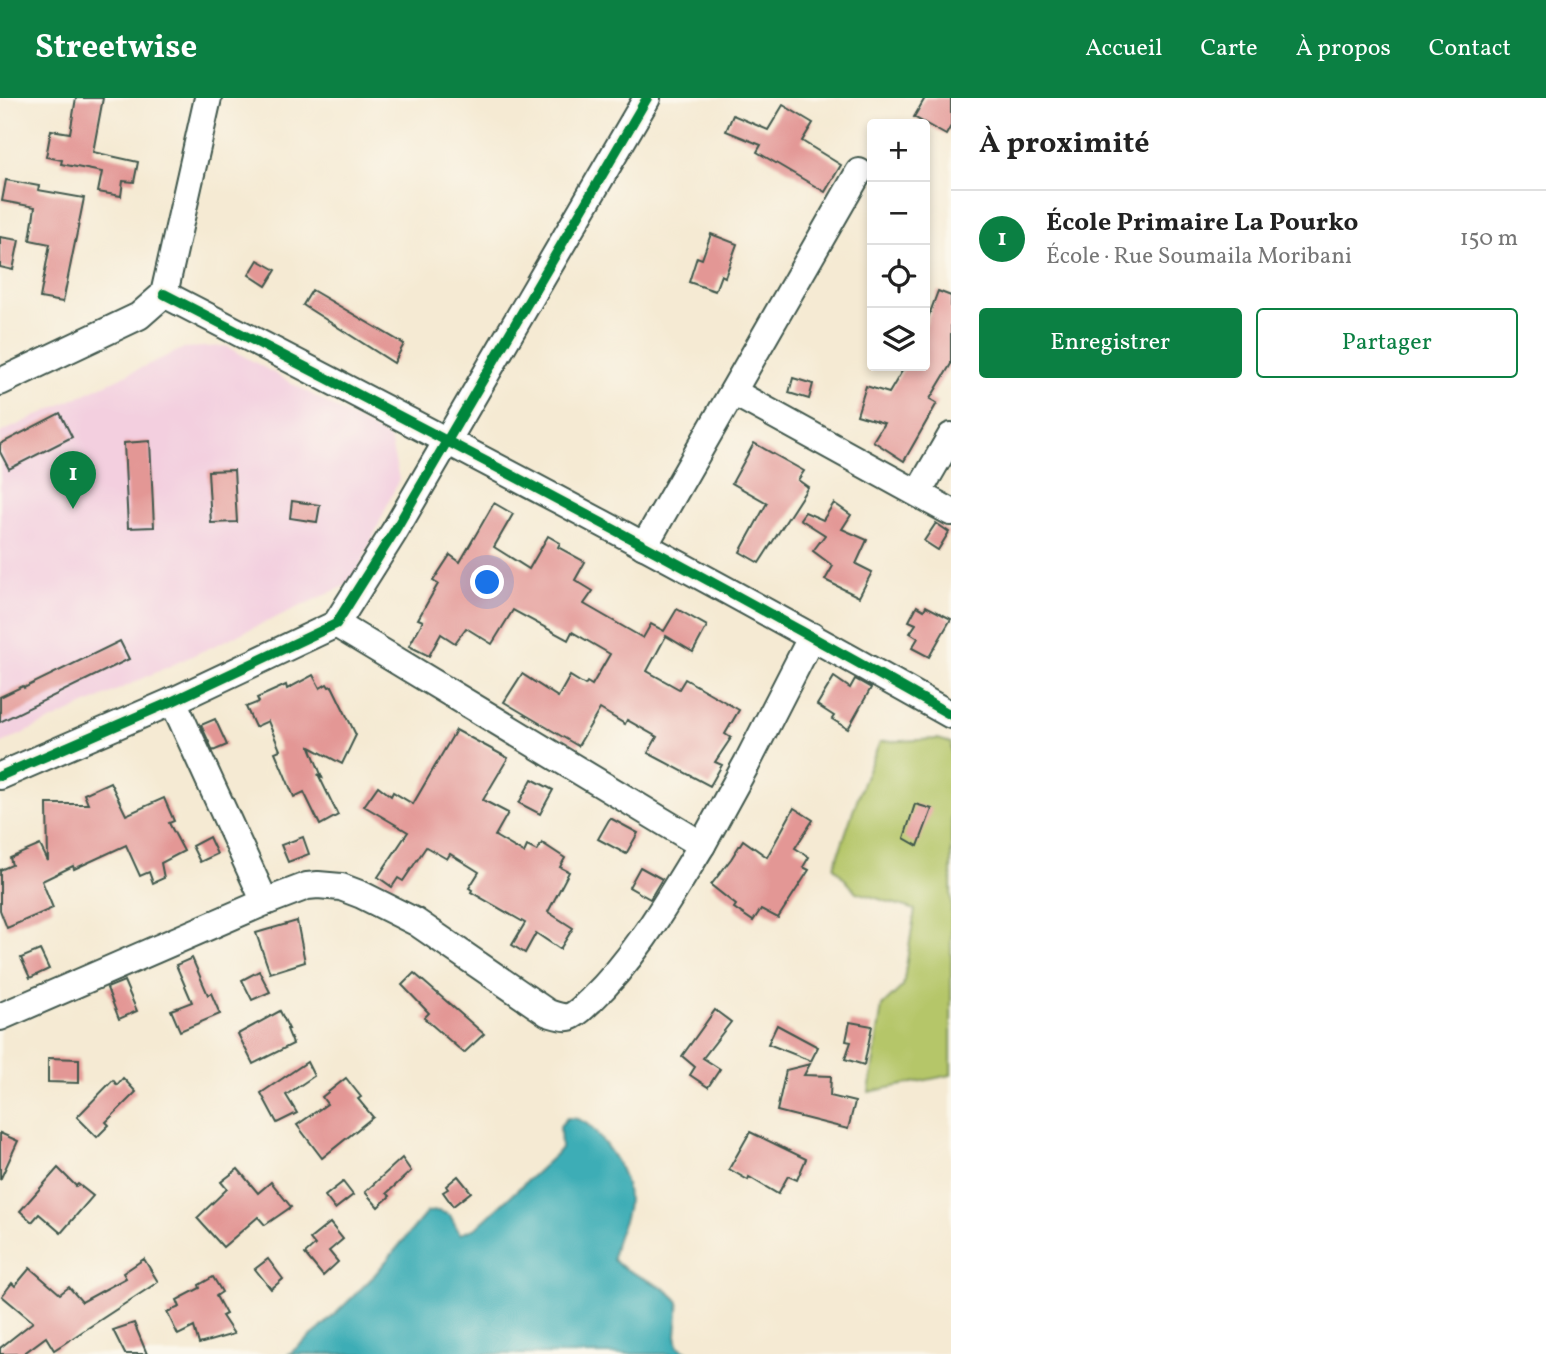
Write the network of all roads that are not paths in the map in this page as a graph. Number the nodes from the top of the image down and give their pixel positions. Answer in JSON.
{"nodes":[{"id":1,"x":208,"y":98,"type":"edge"},
{"id":2,"x":648,"y":98,"type":"edge"},
{"id":3,"x":859,"y":172,"type":"dead end"},
{"id":4,"x":164,"y":293,"type":"junction"},
{"id":5,"x":0,"y":382,"type":"edge"},
{"id":6,"x":733,"y":392,"type":"junction"},
{"id":7,"x":951,"y":436,"type":"edge"},
{"id":8,"x":447,"y":440,"type":"junction"},
{"id":9,"x":918,"y":493,"type":"junction"},
{"id":10,"x":951,"y":512,"type":"edge"},
{"id":11,"x":644,"y":546,"type":"junction"},
{"id":12,"x":336,"y":624,"type":"junction"},
{"id":13,"x":812,"y":636,"type":"junction"},
{"id":14,"x":173,"y":701,"type":"junction"},
{"id":15,"x":951,"y":715,"type":"edge"},
{"id":16,"x":0,"y":776,"type":"edge"},
{"id":17,"x":702,"y":845,"type":"junction"},
{"id":18,"x":265,"y":902,"type":"junction"},
{"id":19,"x":0,"y":1017,"type":"edge"}],
"edges":[{"from":1,"to":4,"type":"street"},
{"from":2,"to":8,"type":"street"},
{"from":3,"to":6,"type":"street"},
{"from":4,"to":5,"type":"street"},
{"from":4,"to":8,"type":"street"},
{"from":6,"to":9,"type":"street"},
{"from":6,"to":11,"type":"street"},
{"from":7,"to":9,"type":"street"},
{"from":8,"to":11,"type":"street"},
{"from":8,"to":12,"type":"street"},
{"from":9,"to":10,"type":"street"},
{"from":11,"to":13,"type":"street"},
{"from":12,"to":14,"type":"street"},
{"from":12,"to":17,"type":"street"},
{"from":13,"to":15,"type":"street"},
{"from":13,"to":17,"type":"street"},
{"from":14,"to":16,"type":"street"},
{"from":14,"to":18,"type":"street"},
{"from":17,"to":18,"type":"street"},
{"from":18,"to":19,"type":"street"}]}
